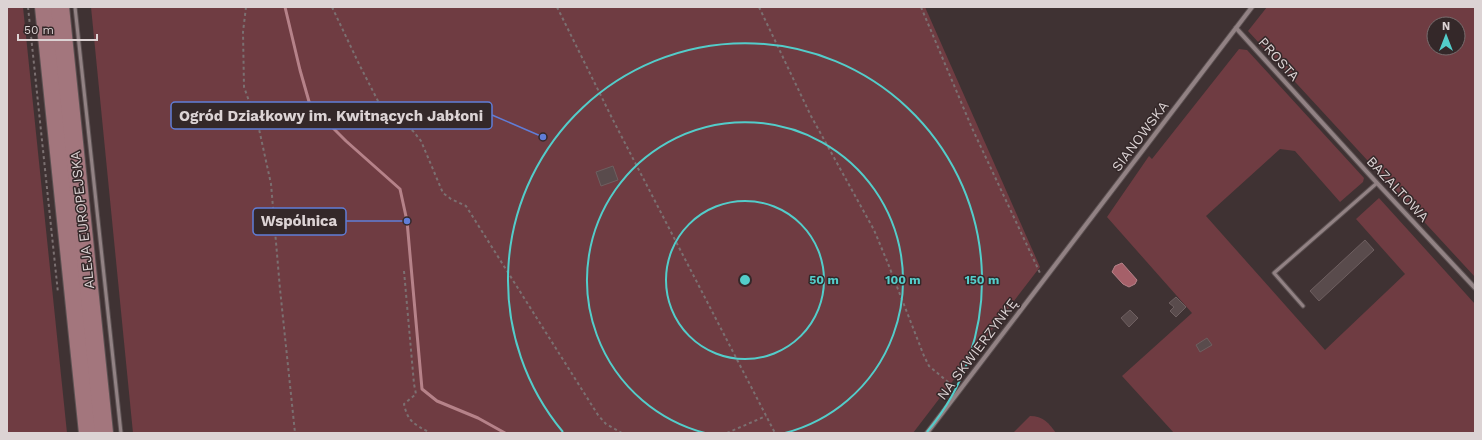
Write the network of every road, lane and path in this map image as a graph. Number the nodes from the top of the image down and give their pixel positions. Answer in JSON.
{"nodes":[{"id":1,"x":28,"y":7,"type":"edge"},
{"id":2,"x":44,"y":7,"type":"edge"},
{"id":3,"x":60,"y":7,"type":"edge"},
{"id":4,"x":75,"y":7,"type":"edge"},
{"id":5,"x":246,"y":7,"type":"edge"},
{"id":6,"x":332,"y":7,"type":"edge"},
{"id":7,"x":557,"y":7,"type":"edge"},
{"id":8,"x":759,"y":7,"type":"edge"},
{"id":9,"x":921,"y":7,"type":"edge"},
{"id":10,"x":1252,"y":7,"type":"edge"},
{"id":11,"x":1236,"y":28,"type":"junction"},
{"id":12,"x":1306,"y":105,"type":"joint"},
{"id":13,"x":1377,"y":183,"type":"junction"},
{"id":14,"x":404,"y":271,"type":"dead end"},
{"id":15,"x":1044,"y":279,"type":"junction"},
{"id":16,"x":1475,"y":288,"type":"edge"},
{"id":17,"x":59,"y":299,"type":"dead end"},
{"id":18,"x":1303,"y":306,"type":"dead end"},
{"id":19,"x":959,"y":391,"type":"junction"},
{"id":20,"x":766,"y":416,"type":"junction"},
{"id":21,"x":88,"y":433,"type":"edge"},
{"id":22,"x":104,"y":433,"type":"edge"},
{"id":23,"x":121,"y":433,"type":"edge"},
{"id":24,"x":295,"y":433,"type":"edge"},
{"id":25,"x":430,"y":433,"type":"edge"},
{"id":26,"x":622,"y":433,"type":"edge"},
{"id":27,"x":727,"y":433,"type":"edge"},
{"id":28,"x":775,"y":433,"type":"edge"},
{"id":29,"x":928,"y":433,"type":"edge"}],
"edges":[{"from":1,"to":17,"type":"path"},
{"from":2,"to":21,"type":"main road","name":"ALEJA EUROPEJSKA"},
{"from":3,"to":22,"type":"main road","name":"ALEJA EUROPEJSKA"},
{"from":4,"to":23,"type":"lane"},
{"from":5,"to":24,"type":"path"},
{"from":6,"to":26,"type":"path"},
{"from":7,"to":20,"type":"path"},
{"from":8,"to":19,"type":"path"},
{"from":9,"to":15,"type":"path"},
{"from":10,"to":11,"type":"street","name":"SIANOWSKA"},
{"from":11,"to":12,"type":"street","name":"PROSTA"},
{"from":11,"to":15,"type":"street","name":"SIANOWSKA"},
{"from":12,"to":13,"type":"street","name":"BAZALTOWA"},
{"from":13,"to":16,"type":"street","name":"BAZALTOWA"},
{"from":13,"to":18,"type":"lane"},
{"from":14,"to":25,"type":"path"},
{"from":15,"to":19,"type":"street","name":"NA SKWIERZYNKĘ"},
{"from":19,"to":29,"type":"street","name":"NA SKWIERZYNKĘ"},
{"from":20,"to":27,"type":"path"},
{"from":20,"to":28,"type":"path"}]}
